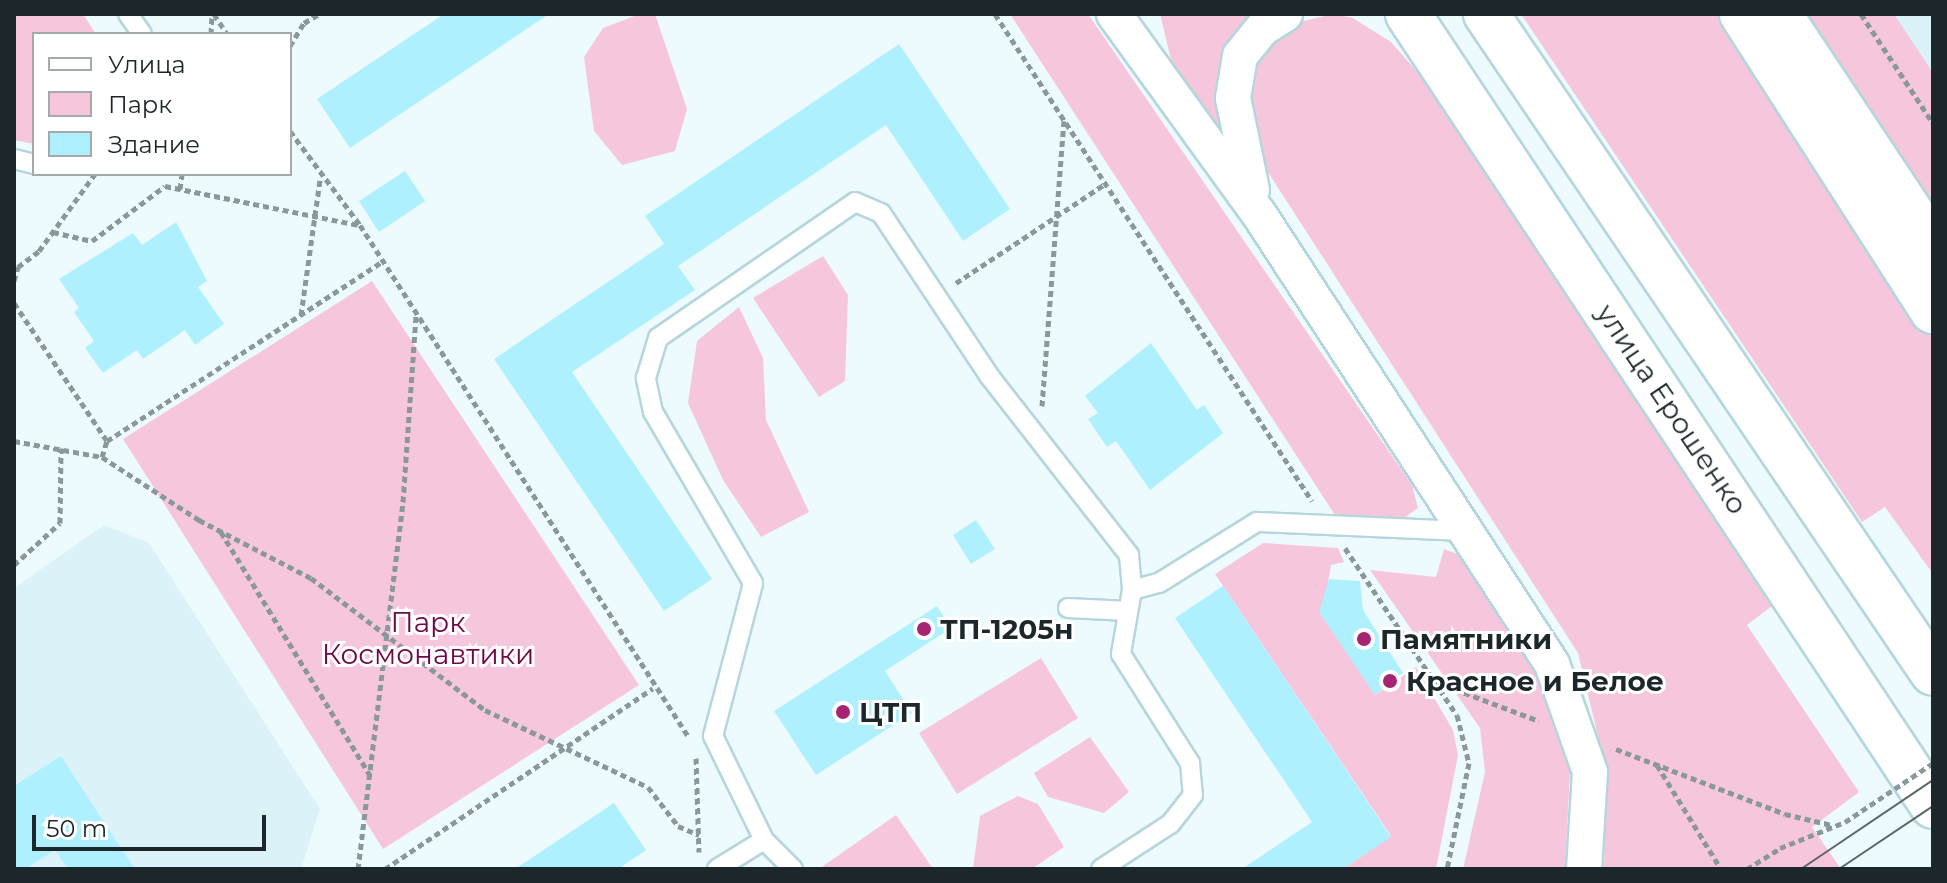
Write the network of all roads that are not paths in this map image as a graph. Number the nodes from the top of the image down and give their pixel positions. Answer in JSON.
{"nodes":[{"id":1,"x":128,"y":14,"type":"edge"},
{"id":2,"x":1114,"y":14,"type":"edge"},
{"id":3,"x":1285,"y":14,"type":"edge"},
{"id":4,"x":1387,"y":14,"type":"edge"},
{"id":5,"x":1486,"y":14,"type":"edge"},
{"id":6,"x":1742,"y":14,"type":"edge"},
{"id":7,"x":1779,"y":14,"type":"edge"},
{"id":8,"x":1418,"y":28,"type":"edge"},
{"id":9,"x":1137,"y":29,"type":"edge"},
{"id":10,"x":141,"y":32,"type":"edge"},
{"id":11,"x":1259,"y":214,"type":"junction"},
{"id":12,"x":1933,"y":246,"type":"edge"},
{"id":13,"x":1933,"y":311,"type":"edge"},
{"id":14,"x":1470,"y":531,"type":"junction"},
{"id":15,"x":1132,"y":590,"type":"junction"},
{"id":16,"x":1068,"y":608,"type":"dead end"},
{"id":17,"x":1128,"y":611,"type":"junction"},
{"id":18,"x":1933,"y":673,"type":"edge"},
{"id":19,"x":1933,"y":806,"type":"edge"},
{"id":20,"x":764,"y":840,"type":"junction"},
{"id":21,"x":717,"y":869,"type":"edge"},
{"id":22,"x":793,"y":869,"type":"edge"},
{"id":23,"x":1101,"y":869,"type":"edge"},
{"id":24,"x":1584,"y":869,"type":"edge"}],
"edges":[{"from":1,"to":10,"type":"lane"},
{"from":2,"to":9,"type":"street"},
{"from":3,"to":11,"type":"street"},
{"from":4,"to":8,"type":"street"},
{"from":5,"to":18,"type":"main road"},
{"from":6,"to":13,"type":"main road"},
{"from":7,"to":12,"type":"main road"},
{"from":8,"to":19,"type":"main road","name":"улица Ерошенко"},
{"from":9,"to":11,"type":"street"},
{"from":11,"to":14,"type":"street"},
{"from":14,"to":15,"type":"lane"},
{"from":14,"to":24,"type":"street"},
{"from":15,"to":17,"type":"lane"},
{"from":15,"to":20,"type":"lane"},
{"from":16,"to":17,"type":"lane"},
{"from":17,"to":23,"type":"lane"},
{"from":20,"to":21,"type":"lane"},
{"from":20,"to":22,"type":"lane"}]}
